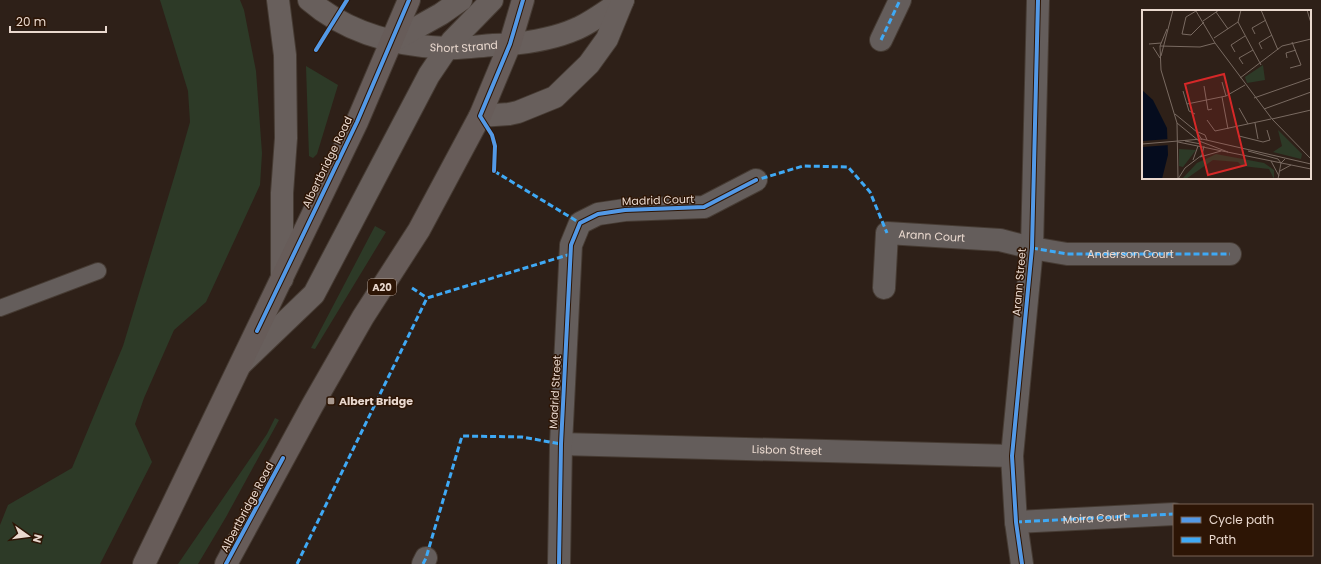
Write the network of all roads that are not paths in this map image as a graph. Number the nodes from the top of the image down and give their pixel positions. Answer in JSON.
{"nodes":[{"id":1,"x":278,"y":0,"type":"edge"},
{"id":2,"x":309,"y":0,"type":"edge"},
{"id":3,"x":409,"y":0,"type":"edge"},
{"id":4,"x":461,"y":0,"type":"edge"},
{"id":5,"x":492,"y":0,"type":"edge"},
{"id":6,"x":523,"y":0,"type":"edge"},
{"id":7,"x":623,"y":0,"type":"edge"},
{"id":8,"x":900,"y":0,"type":"edge"},
{"id":9,"x":1038,"y":0,"type":"edge"},
{"id":10,"x":881,"y":40,"type":"dead end"},
{"id":11,"x":391,"y":42,"type":"junction"},
{"id":12,"x":510,"y":44,"type":"junction"},
{"id":13,"x":447,"y":48,"type":"junction"},
{"id":14,"x":480,"y":116,"type":"junction"},
{"id":15,"x":756,"y":180,"type":"dead end"},
{"id":16,"x":580,"y":223,"type":"joint"},
{"id":17,"x":1032,"y":248,"type":"junction"},
{"id":18,"x":1230,"y":254,"type":"dead end"},
{"id":19,"x":98,"y":272,"type":"dead end"},
{"id":20,"x":282,"y":279,"type":"junction"},
{"id":21,"x":884,"y":288,"type":"dead end"},
{"id":22,"x":0,"y":308,"type":"edge"},
{"id":23,"x":240,"y":365,"type":"junction"},
{"id":24,"x":561,"y":444,"type":"junction"},
{"id":25,"x":1012,"y":456,"type":"junction"},
{"id":26,"x":1173,"y":514,"type":"edge"},
{"id":27,"x":1016,"y":522,"type":"junction"},
{"id":28,"x":144,"y":564,"type":"edge"},
{"id":29,"x":226,"y":564,"type":"edge"},
{"id":30,"x":559,"y":564,"type":"edge"},
{"id":31,"x":1022,"y":564,"type":"edge"}],
"edges":[{"from":1,"to":20,"type":"main road"},
{"from":2,"to":11,"type":"main road","name":"Short Strand"},
{"from":3,"to":11,"type":"main road","name":"Albertbridge Road"},
{"from":4,"to":11,"type":"main road"},
{"from":5,"to":13,"type":"main road"},
{"from":6,"to":12,"type":"main road","name":"Albertbridge Road","number":"A20"},
{"from":7,"to":12,"type":"main road","name":"Short Strand"},
{"from":7,"to":14,"type":"main road"},
{"from":8,"to":10,"type":"street"},
{"from":9,"to":17,"type":"street","name":"Arann Street"},
{"from":11,"to":13,"type":"main road","name":"Short Strand"},
{"from":11,"to":20,"type":"main road","name":"Albertbridge Road"},
{"from":12,"to":13,"type":"main road","name":"Short Strand"},
{"from":12,"to":14,"type":"main road","name":"Albertbridge Road","number":"A20"},
{"from":13,"to":23,"type":"main road"},
{"from":14,"to":29,"type":"main road","name":"Albertbridge Road","number":"A20"},
{"from":15,"to":16,"type":"street","name":"Madrid Court"},
{"from":16,"to":24,"type":"street","name":"Madrid Street"},
{"from":17,"to":18,"type":"street","name":"Anderson Court"},
{"from":17,"to":21,"type":"street","name":"Arann Court"},
{"from":17,"to":25,"type":"street","name":"Arann Street"},
{"from":19,"to":22,"type":"lane"},
{"from":20,"to":23,"type":"main road","name":"Albertbridge Road"},
{"from":23,"to":28,"type":"main road","name":"Albertbridge Road"},
{"from":24,"to":25,"type":"street","name":"Lisbon Street"},
{"from":24,"to":30,"type":"street","name":"Madrid Street"},
{"from":25,"to":27,"type":"street","name":"Arann Street"},
{"from":26,"to":27,"type":"street","name":"Moira Court"},
{"from":27,"to":31,"type":"street","name":"Arann Street"}]}
